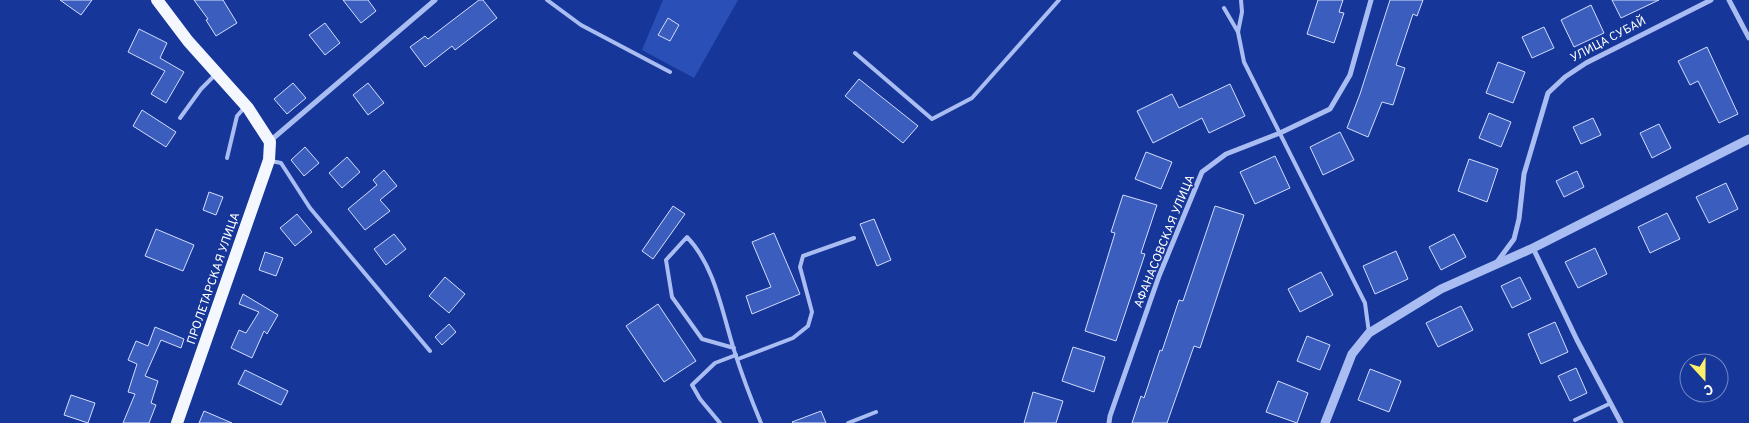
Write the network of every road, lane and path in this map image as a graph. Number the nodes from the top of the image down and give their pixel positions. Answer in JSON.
{"nodes":[{"id":1,"x":156,"y":0,"type":"edge"},
{"id":2,"x":435,"y":0,"type":"edge"},
{"id":3,"x":547,"y":0,"type":"edge"},
{"id":4,"x":1059,"y":0,"type":"edge"},
{"id":5,"x":1242,"y":0,"type":"edge"},
{"id":6,"x":1371,"y":0,"type":"edge"},
{"id":7,"x":1711,"y":0,"type":"edge"},
{"id":8,"x":1729,"y":0,"type":"edge"},
{"id":9,"x":1224,"y":8,"type":"dead end"},
{"id":10,"x":1238,"y":32,"type":"junction"},
{"id":11,"x":1749,"y":38,"type":"edge"},
{"id":12,"x":855,"y":53,"type":"dead end"},
{"id":13,"x":670,"y":72,"type":"dead end"},
{"id":14,"x":216,"y":73,"type":"junction"},
{"id":15,"x":246,"y":106,"type":"junction"},
{"id":16,"x":180,"y":118,"type":"dead end"},
{"id":17,"x":1280,"y":133,"type":"junction"},
{"id":18,"x":1749,"y":139,"type":"edge"},
{"id":19,"x":270,"y":142,"type":"junction"},
{"id":20,"x":227,"y":158,"type":"dead end"},
{"id":21,"x":269,"y":160,"type":"junction"},
{"id":22,"x":854,"y":238,"type":"dead end"},
{"id":23,"x":1533,"y":248,"type":"junction"},
{"id":24,"x":1497,"y":262,"type":"junction"},
{"id":25,"x":1370,"y":333,"type":"junction"},
{"id":26,"x":734,"y":348,"type":"junction"},
{"id":27,"x":430,"y":351,"type":"dead end"},
{"id":28,"x":737,"y":357,"type":"junction"},
{"id":29,"x":1609,"y":404,"type":"junction"},
{"id":30,"x":876,"y":412,"type":"dead end"},
{"id":31,"x":1575,"y":420,"type":"dead end"},
{"id":32,"x":177,"y":423,"type":"edge"},
{"id":33,"x":720,"y":423,"type":"edge"},
{"id":34,"x":761,"y":423,"type":"edge"},
{"id":35,"x":848,"y":423,"type":"edge"},
{"id":36,"x":1109,"y":423,"type":"edge"},
{"id":37,"x":1325,"y":423,"type":"edge"},
{"id":38,"x":1621,"y":423,"type":"edge"}],
"edges":[{"from":1,"to":14,"type":"main road"},
{"from":2,"to":19,"type":"street"},
{"from":3,"to":13,"type":"lane"},
{"from":4,"to":12,"type":"lane"},
{"from":5,"to":10,"type":"lane"},
{"from":6,"to":17,"type":"street","name":"АФАНАСОВСКАЯ УЛИЦА"},
{"from":7,"to":24,"type":"street","name":"УЛИЦА СУБАЙ"},
{"from":8,"to":11,"type":"street"},
{"from":9,"to":10,"type":"lane"},
{"from":10,"to":17,"type":"lane"},
{"from":14,"to":15,"type":"main road"},
{"from":14,"to":16,"type":"lane"},
{"from":15,"to":19,"type":"main road"},
{"from":15,"to":20,"type":"lane"},
{"from":17,"to":25,"type":"lane"},
{"from":17,"to":36,"type":"street","name":"АФАНАСОВСКАЯ УЛИЦА"},
{"from":18,"to":23,"type":"street","name":"УЛИЦА СУБАЙ"},
{"from":19,"to":21,"type":"main road","name":"ПРОЛЕТАРСКАЯ УЛИЦА"},
{"from":21,"to":27,"type":"lane"},
{"from":21,"to":32,"type":"main road","name":"ПРОЛЕТАРСКАЯ УЛИЦА"},
{"from":22,"to":28,"type":"lane"},
{"from":23,"to":24,"type":"street","name":"УЛИЦА СУБАЙ"},
{"from":23,"to":29,"type":"street"},
{"from":24,"to":25,"type":"street","name":"УЛИЦА СУБАЙ"},
{"from":25,"to":37,"type":"street","name":"УЛИЦА СУБАЙ"},
{"from":26,"to":26,"type":"lane"},
{"from":26,"to":28,"type":"lane"},
{"from":28,"to":33,"type":"lane"},
{"from":28,"to":34,"type":"lane"},
{"from":29,"to":31,"type":"lane"},
{"from":29,"to":38,"type":"street"},
{"from":30,"to":35,"type":"lane"}]}
